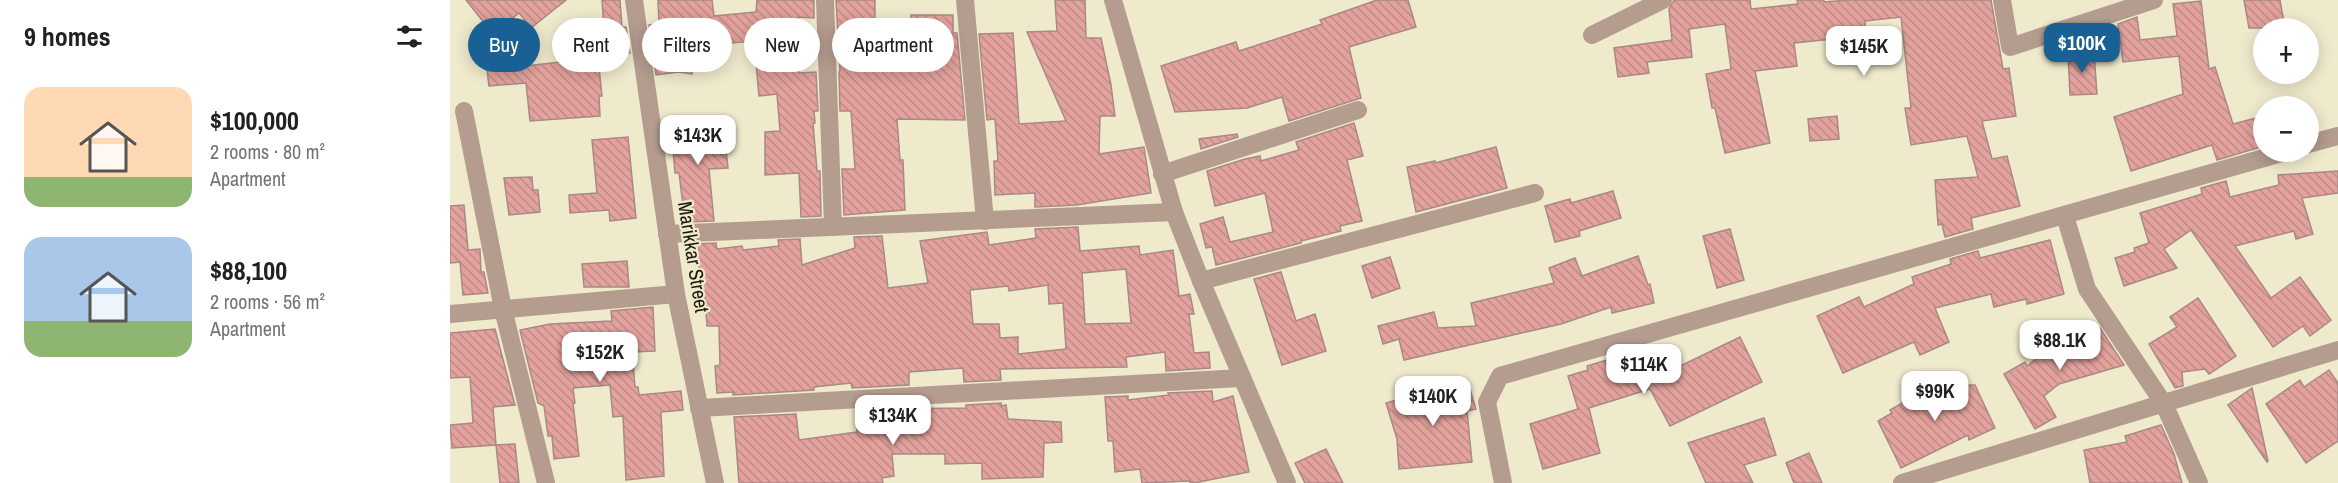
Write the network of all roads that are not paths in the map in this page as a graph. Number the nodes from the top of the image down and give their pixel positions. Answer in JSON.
{"nodes":[{"id":1,"x":634,"y":0,"type":"edge"},
{"id":2,"x":825,"y":0,"type":"edge"},
{"id":3,"x":964,"y":0,"type":"edge"},
{"id":4,"x":1113,"y":0,"type":"edge"},
{"id":5,"x":1663,"y":0,"type":"edge"},
{"id":6,"x":2002,"y":0,"type":"edge"},
{"id":7,"x":2154,"y":0,"type":"edge"},
{"id":8,"x":1592,"y":36,"type":"dead end"},
{"id":9,"x":1358,"y":110,"type":"dead end"},
{"id":10,"x":464,"y":111,"type":"dead end"},
{"id":11,"x":2338,"y":136,"type":"edge"},
{"id":12,"x":2319,"y":141,"type":"edge"},
{"id":13,"x":2253,"y":161,"type":"edge"},
{"id":14,"x":1162,"y":174,"type":"junction"},
{"id":15,"x":1535,"y":193,"type":"dead end"},
{"id":16,"x":1174,"y":212,"type":"junction"},
{"id":17,"x":2065,"y":216,"type":"junction"},
{"id":18,"x":985,"y":221,"type":"junction"},
{"id":19,"x":833,"y":227,"type":"junction"},
{"id":20,"x":667,"y":234,"type":"junction"},
{"id":21,"x":1201,"y":281,"type":"junction"},
{"id":22,"x":676,"y":294,"type":"junction"},
{"id":23,"x":503,"y":309,"type":"junction"},
{"id":24,"x":450,"y":314,"type":"edge"},
{"id":25,"x":2338,"y":350,"type":"edge"},
{"id":26,"x":1241,"y":378,"type":"junction"},
{"id":27,"x":2163,"y":404,"type":"junction"},
{"id":28,"x":699,"y":408,"type":"junction"},
{"id":29,"x":546,"y":483,"type":"edge"},
{"id":30,"x":715,"y":483,"type":"edge"},
{"id":31,"x":1287,"y":483,"type":"edge"},
{"id":32,"x":1503,"y":483,"type":"edge"},
{"id":33,"x":1902,"y":483,"type":"edge"},
{"id":34,"x":2199,"y":483,"type":"edge"}],
"edges":[{"from":1,"to":20,"type":"street","name":"Marikkar Street"},
{"from":2,"to":19,"type":"street"},
{"from":3,"to":18,"type":"street"},
{"from":4,"to":14,"type":"street"},
{"from":5,"to":8,"type":"street"},
{"from":6,"to":7,"type":"street"},
{"from":9,"to":14,"type":"street"},
{"from":10,"to":23,"type":"street"},
{"from":11,"to":12,"type":"street"},
{"from":13,"to":17,"type":"street"},
{"from":14,"to":16,"type":"street"},
{"from":15,"to":21,"type":"street"},
{"from":16,"to":18,"type":"street"},
{"from":16,"to":21,"type":"street"},
{"from":17,"to":27,"type":"street"},
{"from":17,"to":32,"type":"street"},
{"from":18,"to":19,"type":"street"},
{"from":19,"to":20,"type":"street"},
{"from":20,"to":22,"type":"street","name":"Marikkar Street"},
{"from":21,"to":26,"type":"street"},
{"from":22,"to":23,"type":"street"},
{"from":22,"to":28,"type":"street","name":"Marikkar Street"},
{"from":23,"to":24,"type":"street"},
{"from":23,"to":29,"type":"street"},
{"from":25,"to":27,"type":"street"},
{"from":26,"to":28,"type":"street"},
{"from":26,"to":31,"type":"street"},
{"from":27,"to":33,"type":"street"},
{"from":27,"to":34,"type":"street"},
{"from":28,"to":30,"type":"street","name":"Marikkar Street"}]}
